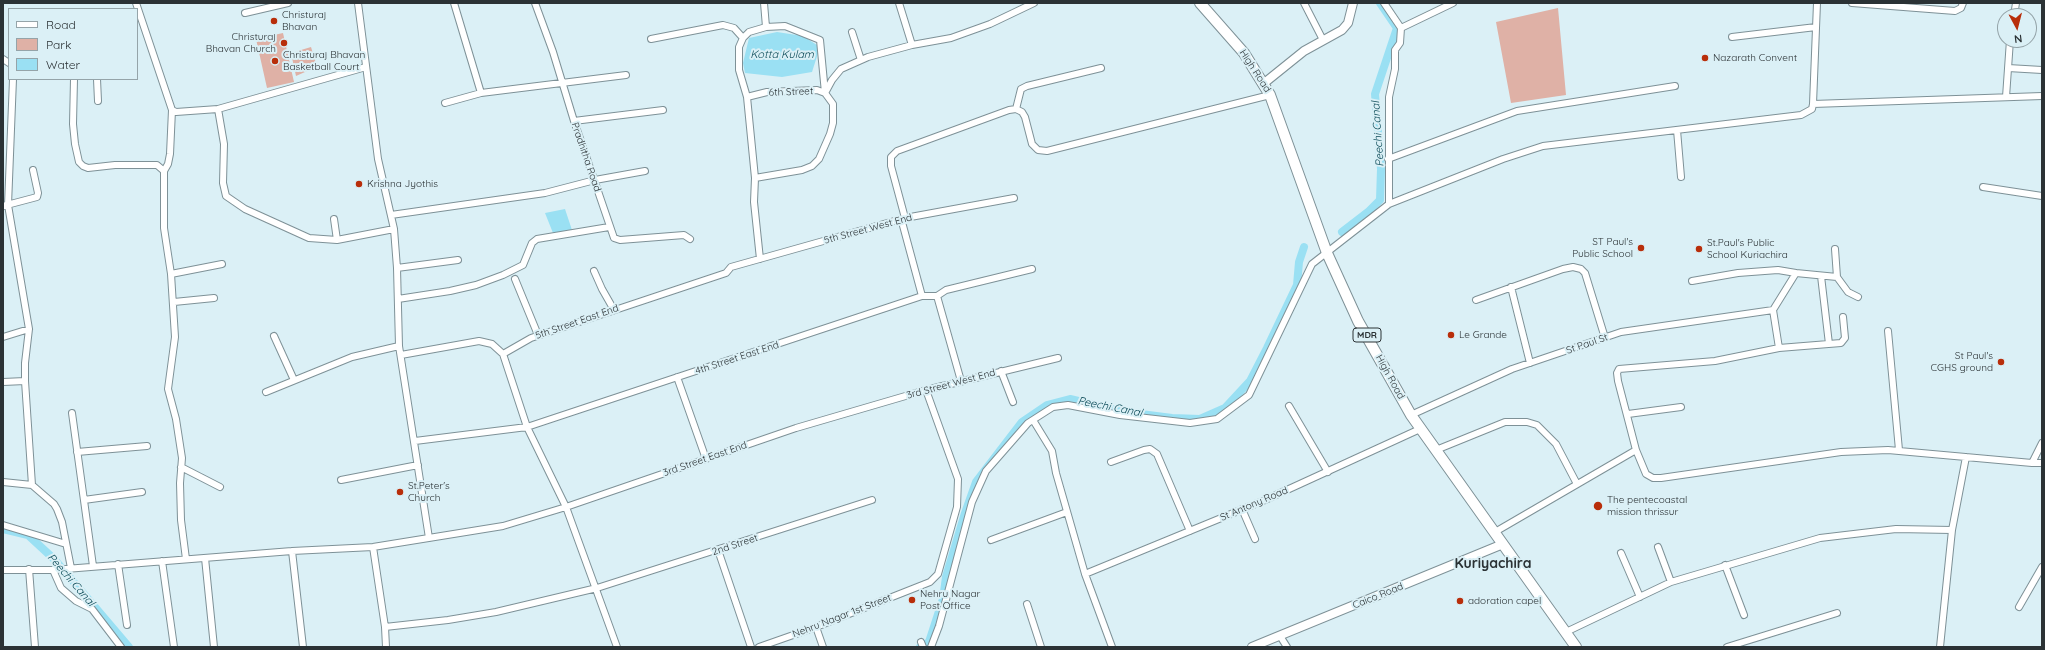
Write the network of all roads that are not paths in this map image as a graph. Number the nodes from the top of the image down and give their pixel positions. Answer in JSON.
{"nodes":[{"id":1,"x":288,"y":3,"type":"edge"},
{"id":2,"x":358,"y":3,"type":"edge"},
{"id":3,"x":454,"y":3,"type":"edge"},
{"id":4,"x":535,"y":3,"type":"edge"},
{"id":5,"x":764,"y":3,"type":"edge"},
{"id":6,"x":899,"y":3,"type":"edge"},
{"id":7,"x":1034,"y":3,"type":"edge"},
{"id":8,"x":1200,"y":3,"type":"edge"},
{"id":9,"x":1304,"y":3,"type":"edge"},
{"id":10,"x":1353,"y":3,"type":"edge"},
{"id":11,"x":1384,"y":3,"type":"edge"},
{"id":12,"x":1453,"y":3,"type":"edge"},
{"id":13,"x":1817,"y":3,"type":"edge"},
{"id":14,"x":1852,"y":3,"type":"edge"},
{"id":15,"x":1963,"y":3,"type":"edge"},
{"id":16,"x":1888,"y":4,"type":"edge"},
{"id":17,"x":138,"y":9,"type":"edge"},
{"id":18,"x":245,"y":12,"type":"dead end"},
{"id":19,"x":766,"y":27,"type":"junction"},
{"id":20,"x":1816,"y":27,"type":"junction"},
{"id":21,"x":1401,"y":28,"type":"junction"},
{"id":22,"x":852,"y":32,"type":"dead end"},
{"id":23,"x":1732,"y":37,"type":"dead end"},
{"id":24,"x":743,"y":38,"type":"junction"},
{"id":25,"x":651,"y":39,"type":"dead end"},
{"id":26,"x":1323,"y":40,"type":"junction"},
{"id":27,"x":912,"y":45,"type":"junction"},
{"id":28,"x":2009,"y":48,"type":"edge"},
{"id":29,"x":861,"y":60,"type":"junction"},
{"id":30,"x":366,"y":67,"type":"junction"},
{"id":31,"x":1101,"y":68,"type":"dead end"},
{"id":32,"x":2008,"y":68,"type":"junction"},
{"id":33,"x":2042,"y":70,"type":"edge"},
{"id":34,"x":626,"y":75,"type":"dead end"},
{"id":35,"x":13,"y":80,"type":"edge"},
{"id":36,"x":74,"y":80,"type":"edge"},
{"id":37,"x":97,"y":80,"type":"edge"},
{"id":38,"x":563,"y":84,"type":"junction"},
{"id":39,"x":1264,"y":84,"type":"junction"},
{"id":40,"x":1675,"y":86,"type":"dead end"},
{"id":41,"x":481,"y":93,"type":"junction"},
{"id":42,"x":825,"y":93,"type":"junction"},
{"id":43,"x":1270,"y":95,"type":"junction"},
{"id":44,"x":2042,"y":96,"type":"edge"},
{"id":45,"x":747,"y":97,"type":"junction"},
{"id":46,"x":2006,"y":97,"type":"junction"},
{"id":47,"x":98,"y":101,"type":"dead end"},
{"id":48,"x":445,"y":103,"type":"dead end"},
{"id":49,"x":1813,"y":104,"type":"junction"},
{"id":50,"x":1016,"y":108,"type":"junction"},
{"id":51,"x":218,"y":109,"type":"junction"},
{"id":52,"x":172,"y":110,"type":"junction"},
{"id":53,"x":663,"y":110,"type":"dead end"},
{"id":54,"x":574,"y":121,"type":"junction"},
{"id":55,"x":1677,"y":130,"type":"junction"},
{"id":56,"x":1388,"y":159,"type":"junction"},
{"id":57,"x":34,"y":170,"type":"dead end"},
{"id":58,"x":164,"y":171,"type":"junction"},
{"id":59,"x":645,"y":171,"type":"dead end"},
{"id":60,"x":1681,"y":177,"type":"dead end"},
{"id":61,"x":755,"y":178,"type":"junction"},
{"id":62,"x":595,"y":180,"type":"junction"},
{"id":63,"x":1983,"y":187,"type":"dead end"},
{"id":64,"x":2042,"y":196,"type":"edge"},
{"id":65,"x":1014,"y":198,"type":"dead end"},
{"id":66,"x":1389,"y":204,"type":"junction"},
{"id":67,"x":6,"y":206,"type":"edge"},
{"id":68,"x":391,"y":215,"type":"junction"},
{"id":69,"x":905,"y":218,"type":"junction"},
{"id":70,"x":334,"y":219,"type":"dead end"},
{"id":71,"x":609,"y":227,"type":"junction"},
{"id":72,"x":394,"y":229,"type":"junction"},
{"id":73,"x":690,"y":239,"type":"dead end"},
{"id":74,"x":336,"y":240,"type":"junction"},
{"id":75,"x":1835,"y":249,"type":"dead end"},
{"id":76,"x":1327,"y":253,"type":"junction"},
{"id":77,"x":760,"y":259,"type":"junction"},
{"id":78,"x":458,"y":260,"type":"dead end"},
{"id":79,"x":222,"y":264,"type":"dead end"},
{"id":80,"x":397,"y":268,"type":"junction"},
{"id":81,"x":1032,"y":269,"type":"dead end"},
{"id":82,"x":594,"y":270,"type":"dead end"},
{"id":83,"x":726,"y":273,"type":"joint"},
{"id":84,"x":1796,"y":273,"type":"junction"},
{"id":85,"x":171,"y":274,"type":"junction"},
{"id":86,"x":1821,"y":276,"type":"junction"},
{"id":87,"x":1837,"y":277,"type":"junction"},
{"id":88,"x":515,"y":279,"type":"dead end"},
{"id":89,"x":1692,"y":281,"type":"dead end"},
{"id":90,"x":1511,"y":287,"type":"junction"},
{"id":91,"x":922,"y":296,"type":"junction"},
{"id":92,"x":937,"y":296,"type":"junction"},
{"id":93,"x":1858,"y":297,"type":"dead end"},
{"id":94,"x":214,"y":298,"type":"dead end"},
{"id":95,"x":398,"y":299,"type":"junction"},
{"id":96,"x":1476,"y":300,"type":"dead end"},
{"id":97,"x":174,"y":302,"type":"junction"},
{"id":98,"x":614,"y":310,"type":"junction"},
{"id":99,"x":1773,"y":310,"type":"junction"},
{"id":100,"x":1843,"y":317,"type":"dead end"},
{"id":101,"x":29,"y":329,"type":"junction"},
{"id":102,"x":1888,"y":331,"type":"dead end"},
{"id":103,"x":538,"y":335,"type":"junction"},
{"id":104,"x":274,"y":336,"type":"dead end"},
{"id":105,"x":3,"y":337,"type":"edge"},
{"id":106,"x":1605,"y":338,"type":"junction"},
{"id":107,"x":1830,"y":344,"type":"junction"},
{"id":108,"x":400,"y":346,"type":"junction"},
{"id":109,"x":1779,"y":348,"type":"junction"},
{"id":110,"x":503,"y":354,"type":"junction"},
{"id":111,"x":401,"y":355,"type":"junction"},
{"id":112,"x":1058,"y":358,"type":"dead end"},
{"id":113,"x":1530,"y":363,"type":"junction"},
{"id":114,"x":1001,"y":371,"type":"junction"},
{"id":115,"x":678,"y":377,"type":"junction"},
{"id":116,"x":294,"y":380,"type":"junction"},
{"id":117,"x":25,"y":381,"type":"junction"},
{"id":118,"x":961,"y":381,"type":"junction"},
{"id":119,"x":3,"y":382,"type":"edge"},
{"id":120,"x":926,"y":390,"type":"junction"},
{"id":121,"x":266,"y":392,"type":"dead end"},
{"id":122,"x":1013,"y":402,"type":"dead end"},
{"id":123,"x":1289,"y":406,"type":"dead end"},
{"id":124,"x":1681,"y":407,"type":"dead end"},
{"id":125,"x":72,"y":413,"type":"dead end"},
{"id":126,"x":1628,"y":414,"type":"junction"},
{"id":127,"x":845,"y":415,"type":"joint"},
{"id":128,"x":1411,"y":415,"type":"junction"},
{"id":129,"x":1033,"y":420,"type":"junction"},
{"id":130,"x":527,"y":427,"type":"junction"},
{"id":131,"x":1420,"y":429,"type":"junction"},
{"id":132,"x":415,"y":441,"type":"junction"},
{"id":133,"x":2042,"y":444,"type":"edge"},
{"id":134,"x":147,"y":446,"type":"dead end"},
{"id":135,"x":1436,"y":450,"type":"junction"},
{"id":136,"x":1636,"y":450,"type":"junction"},
{"id":137,"x":1899,"y":450,"type":"junction"},
{"id":138,"x":77,"y":452,"type":"junction"},
{"id":139,"x":1966,"y":457,"type":"junction"},
{"id":140,"x":706,"y":459,"type":"junction"},
{"id":141,"x":1111,"y":462,"type":"dead end"},
{"id":142,"x":2032,"y":463,"type":"junction"},
{"id":143,"x":2042,"y":463,"type":"edge"},
{"id":144,"x":418,"y":465,"type":"junction"},
{"id":145,"x":181,"y":467,"type":"junction"},
{"id":146,"x":1328,"y":472,"type":"junction"},
{"id":147,"x":341,"y":480,"type":"dead end"},
{"id":148,"x":3,"y":482,"type":"edge"},
{"id":149,"x":1577,"y":484,"type":"junction"},
{"id":150,"x":32,"y":485,"type":"junction"},
{"id":151,"x":220,"y":487,"type":"dead end"},
{"id":152,"x":142,"y":492,"type":"dead end"},
{"id":153,"x":84,"y":500,"type":"junction"},
{"id":154,"x":872,"y":500,"type":"dead end"},
{"id":155,"x":566,"y":507,"type":"junction"},
{"id":156,"x":1242,"y":509,"type":"junction"},
{"id":157,"x":1067,"y":512,"type":"junction"},
{"id":158,"x":3,"y":525,"type":"edge"},
{"id":159,"x":1952,"y":530,"type":"junction"},
{"id":160,"x":1190,"y":531,"type":"junction"},
{"id":161,"x":1495,"y":532,"type":"junction"},
{"id":162,"x":429,"y":538,"type":"junction"},
{"id":163,"x":1255,"y":539,"type":"dead end"},
{"id":164,"x":990,"y":540,"type":"dead end"},
{"id":165,"x":66,"y":544,"type":"junction"},
{"id":166,"x":1503,"y":544,"type":"junction"},
{"id":167,"x":373,"y":547,"type":"junction"},
{"id":168,"x":1658,"y":547,"type":"dead end"},
{"id":169,"x":718,"y":550,"type":"junction"},
{"id":170,"x":292,"y":551,"type":"junction"},
{"id":171,"x":1621,"y":554,"type":"dead end"},
{"id":172,"x":205,"y":558,"type":"junction"},
{"id":173,"x":186,"y":559,"type":"junction"},
{"id":174,"x":162,"y":561,"type":"junction"},
{"id":175,"x":118,"y":564,"type":"junction"},
{"id":176,"x":1725,"y":565,"type":"junction"},
{"id":177,"x":93,"y":566,"type":"junction"},
{"id":178,"x":2042,"y":567,"type":"edge"},
{"id":179,"x":68,"y":568,"type":"junction"},
{"id":180,"x":56,"y":569,"type":"junction"},
{"id":181,"x":3,"y":570,"type":"edge"},
{"id":182,"x":29,"y":570,"type":"junction"},
{"id":183,"x":1085,"y":574,"type":"junction"},
{"id":184,"x":1671,"y":582,"type":"junction"},
{"id":185,"x":597,"y":588,"type":"junction"},
{"id":186,"x":1640,"y":597,"type":"junction"},
{"id":187,"x":1027,"y":604,"type":"dead end"},
{"id":188,"x":2019,"y":607,"type":"dead end"},
{"id":189,"x":1837,"y":613,"type":"dead end"},
{"id":190,"x":1744,"y":614,"type":"dead end"},
{"id":191,"x":126,"y":626,"type":"dead end"},
{"id":192,"x":385,"y":627,"type":"junction"},
{"id":193,"x":816,"y":627,"type":"junction"},
{"id":194,"x":1566,"y":632,"type":"junction"},
{"id":195,"x":1280,"y":636,"type":"junction"},
{"id":196,"x":35,"y":647,"type":"edge"},
{"id":197,"x":121,"y":647,"type":"edge"},
{"id":198,"x":174,"y":647,"type":"edge"},
{"id":199,"x":214,"y":647,"type":"edge"},
{"id":200,"x":302,"y":647,"type":"edge"},
{"id":201,"x":386,"y":647,"type":"edge"},
{"id":202,"x":617,"y":647,"type":"edge"},
{"id":203,"x":751,"y":647,"type":"edge"},
{"id":204,"x":760,"y":647,"type":"edge"},
{"id":205,"x":823,"y":647,"type":"edge"},
{"id":206,"x":931,"y":647,"type":"edge"},
{"id":207,"x":1041,"y":647,"type":"edge"},
{"id":208,"x":1112,"y":647,"type":"edge"},
{"id":209,"x":1252,"y":647,"type":"edge"},
{"id":210,"x":1287,"y":647,"type":"edge"},
{"id":211,"x":1576,"y":647,"type":"edge"},
{"id":212,"x":1727,"y":647,"type":"edge"},
{"id":213,"x":1940,"y":647,"type":"edge"}],
"edges":[{"from":1,"to":18,"type":"street"},
{"from":2,"to":30,"type":"street"},
{"from":3,"to":41,"type":"street"},
{"from":4,"to":38,"type":"street","name":"Pradhitha Road"},
{"from":5,"to":19,"type":"street"},
{"from":6,"to":27,"type":"street"},
{"from":7,"to":27,"type":"street"},
{"from":8,"to":39,"type":"main road","name":"High Road","number":"MDR"},
{"from":9,"to":26,"type":"street"},
{"from":10,"to":26,"type":"street"},
{"from":11,"to":21,"type":"street"},
{"from":12,"to":21,"type":"street"},
{"from":13,"to":20,"type":"street"},
{"from":14,"to":16,"type":"street"},
{"from":15,"to":16,"type":"street"},
{"from":17,"to":52,"type":"street"},
{"from":19,"to":24,"type":"street"},
{"from":19,"to":42,"type":"street"},
{"from":20,"to":23,"type":"street"},
{"from":20,"to":49,"type":"street"},
{"from":21,"to":56,"type":"street"},
{"from":22,"to":29,"type":"street"},
{"from":24,"to":25,"type":"street"},
{"from":24,"to":45,"type":"street"},
{"from":26,"to":39,"type":"street"},
{"from":27,"to":29,"type":"street"},
{"from":28,"to":32,"type":"street"},
{"from":29,"to":42,"type":"street"},
{"from":30,"to":51,"type":"street"},
{"from":30,"to":68,"type":"street"},
{"from":31,"to":50,"type":"street"},
{"from":32,"to":33,"type":"street"},
{"from":32,"to":46,"type":"street"},
{"from":34,"to":38,"type":"street"},
{"from":35,"to":67,"type":"street"},
{"from":36,"to":58,"type":"street"},
{"from":37,"to":47,"type":"street"},
{"from":38,"to":41,"type":"street"},
{"from":38,"to":54,"type":"street","name":"Pradhitha Road"},
{"from":39,"to":43,"type":"main road","name":"High Road","number":"MDR"},
{"from":40,"to":56,"type":"street"},
{"from":41,"to":48,"type":"street"},
{"from":42,"to":45,"type":"street","name":"6th Street"},
{"from":42,"to":61,"type":"street","name":"6th Street"},
{"from":43,"to":50,"type":"street"},
{"from":43,"to":76,"type":"main road","name":"High Road","number":"MDR"},
{"from":44,"to":46,"type":"street"},
{"from":45,"to":61,"type":"street"},
{"from":46,"to":49,"type":"street"},
{"from":49,"to":55,"type":"street"},
{"from":50,"to":69,"type":"street"},
{"from":51,"to":52,"type":"street"},
{"from":51,"to":74,"type":"street"},
{"from":52,"to":58,"type":"street"},
{"from":53,"to":54,"type":"street"},
{"from":54,"to":62,"type":"street","name":"Pradhitha Road"},
{"from":55,"to":60,"type":"street"},
{"from":55,"to":66,"type":"street"},
{"from":56,"to":66,"type":"street"},
{"from":57,"to":67,"type":"street"},
{"from":58,"to":85,"type":"street"},
{"from":59,"to":62,"type":"street"},
{"from":61,"to":77,"type":"street"},
{"from":62,"to":68,"type":"street"},
{"from":62,"to":71,"type":"street","name":"Pradhitha Road"},
{"from":63,"to":64,"type":"street"},
{"from":65,"to":69,"type":"street","name":"5th Street West End"},
{"from":66,"to":76,"type":"street"},
{"from":67,"to":101,"type":"street"},
{"from":68,"to":72,"type":"street"},
{"from":69,"to":77,"type":"street","name":"5th Street West End"},
{"from":69,"to":91,"type":"street"},
{"from":70,"to":74,"type":"street"},
{"from":71,"to":73,"type":"street","name":"Pradhitha Road"},
{"from":71,"to":95,"type":"street"},
{"from":72,"to":74,"type":"street"},
{"from":72,"to":80,"type":"street"},
{"from":75,"to":87,"type":"street"},
{"from":76,"to":128,"type":"main road","name":"High Road","number":"MDR"},
{"from":76,"to":129,"type":"street"},
{"from":77,"to":83,"type":"street","name":"5th Street West End"},
{"from":78,"to":80,"type":"street"},
{"from":79,"to":85,"type":"street"},
{"from":80,"to":95,"type":"street"},
{"from":81,"to":92,"type":"street","name":"4th Street East End"},
{"from":82,"to":98,"type":"street"},
{"from":83,"to":98,"type":"street","name":"5th Street East End"},
{"from":84,"to":86,"type":"street"},
{"from":84,"to":89,"type":"street"},
{"from":84,"to":99,"type":"street"},
{"from":85,"to":97,"type":"street"},
{"from":86,"to":87,"type":"street"},
{"from":86,"to":107,"type":"street"},
{"from":87,"to":93,"type":"street"},
{"from":88,"to":103,"type":"street"},
{"from":90,"to":96,"type":"street"},
{"from":90,"to":106,"type":"street"},
{"from":90,"to":113,"type":"street"},
{"from":91,"to":92,"type":"street","name":"4th Street East End"},
{"from":91,"to":115,"type":"street","name":"4th Street East End"},
{"from":92,"to":118,"type":"street"},
{"from":94,"to":97,"type":"street"},
{"from":95,"to":108,"type":"street"},
{"from":97,"to":145,"type":"street"},
{"from":98,"to":103,"type":"street","name":"5th Street East End"},
{"from":99,"to":106,"type":"street","name":"St Paul St"},
{"from":99,"to":109,"type":"street"},
{"from":100,"to":107,"type":"street"},
{"from":101,"to":105,"type":"street"},
{"from":101,"to":117,"type":"street"},
{"from":102,"to":137,"type":"street"},
{"from":103,"to":110,"type":"street","name":"5th Street East End"},
{"from":104,"to":116,"type":"street"},
{"from":106,"to":113,"type":"street","name":"St Paul St"},
{"from":107,"to":109,"type":"street"},
{"from":108,"to":111,"type":"street"},
{"from":108,"to":116,"type":"street"},
{"from":109,"to":126,"type":"street"},
{"from":110,"to":111,"type":"street"},
{"from":110,"to":130,"type":"street"},
{"from":111,"to":132,"type":"street"},
{"from":112,"to":114,"type":"street","name":"3rd Street West End"},
{"from":113,"to":128,"type":"street","name":"St Paul St"},
{"from":114,"to":118,"type":"street","name":"3rd Street West End"},
{"from":114,"to":122,"type":"street"},
{"from":115,"to":130,"type":"street","name":"4th Street East End"},
{"from":115,"to":140,"type":"street"},
{"from":116,"to":121,"type":"street"},
{"from":117,"to":119,"type":"street"},
{"from":117,"to":150,"type":"street"},
{"from":118,"to":120,"type":"street","name":"3rd Street West End"},
{"from":120,"to":127,"type":"street","name":"3rd Street West End"},
{"from":120,"to":193,"type":"street","name":"Nehru Nagar 1st Street"},
{"from":123,"to":146,"type":"street"},
{"from":124,"to":126,"type":"street"},
{"from":125,"to":138,"type":"street"},
{"from":126,"to":136,"type":"street"},
{"from":127,"to":140,"type":"street","name":"3rd Street East End"},
{"from":128,"to":131,"type":"main road","name":"High Road","number":"MDR"},
{"from":129,"to":157,"type":"street"},
{"from":129,"to":206,"type":"street"},
{"from":130,"to":132,"type":"street","name":"4th Street East End"},
{"from":130,"to":155,"type":"street"},
{"from":131,"to":135,"type":"main road","name":"High Road","number":"MDR"},
{"from":131,"to":146,"type":"street","name":"St Antony Road"},
{"from":132,"to":144,"type":"street"},
{"from":133,"to":142,"type":"street"},
{"from":134,"to":138,"type":"street"},
{"from":135,"to":149,"type":"street"},
{"from":135,"to":161,"type":"main road","name":"High Road","number":"MDR"},
{"from":136,"to":137,"type":"street"},
{"from":136,"to":149,"type":"street"},
{"from":137,"to":139,"type":"street"},
{"from":138,"to":153,"type":"street"},
{"from":139,"to":142,"type":"street"},
{"from":139,"to":159,"type":"street"},
{"from":140,"to":155,"type":"street","name":"3rd Street East End"},
{"from":141,"to":160,"type":"street"},
{"from":142,"to":143,"type":"street"},
{"from":144,"to":147,"type":"street"},
{"from":144,"to":162,"type":"street"},
{"from":145,"to":151,"type":"street"},
{"from":145,"to":173,"type":"street"},
{"from":146,"to":156,"type":"street","name":"St Antony Road"},
{"from":148,"to":150,"type":"street"},
{"from":149,"to":161,"type":"street"},
{"from":150,"to":165,"type":"street"},
{"from":152,"to":153,"type":"street"},
{"from":153,"to":177,"type":"street"},
{"from":154,"to":169,"type":"street","name":"2nd Street"},
{"from":155,"to":162,"type":"street","name":"3rd Street East End"},
{"from":155,"to":185,"type":"street"},
{"from":156,"to":160,"type":"street","name":"St Antony Road"},
{"from":156,"to":163,"type":"street"},
{"from":157,"to":164,"type":"street"},
{"from":157,"to":183,"type":"street"},
{"from":158,"to":165,"type":"street"},
{"from":159,"to":176,"type":"street"},
{"from":159,"to":213,"type":"street"},
{"from":160,"to":183,"type":"street","name":"St Antony Road"},
{"from":161,"to":166,"type":"main road","name":"High Road","number":"MDR"},
{"from":162,"to":167,"type":"street","name":"3rd Street East End"},
{"from":165,"to":179,"type":"street"},
{"from":166,"to":194,"type":"main road","name":"High Road","number":"MDR"},
{"from":166,"to":195,"type":"street","name":"Caico Road"},
{"from":167,"to":170,"type":"street","name":"3rd Street East End"},
{"from":167,"to":192,"type":"street"},
{"from":168,"to":184,"type":"street"},
{"from":169,"to":185,"type":"street","name":"2nd Street"},
{"from":169,"to":203,"type":"street"},
{"from":170,"to":172,"type":"street","name":"3rd Street East End"},
{"from":170,"to":200,"type":"street"},
{"from":171,"to":186,"type":"street"},
{"from":172,"to":173,"type":"street","name":"3rd Street East End"},
{"from":172,"to":199,"type":"street"},
{"from":173,"to":174,"type":"street","name":"3rd Street East End"},
{"from":174,"to":175,"type":"street","name":"3rd Street East End"},
{"from":174,"to":198,"type":"street"},
{"from":175,"to":177,"type":"street","name":"3rd Street East End"},
{"from":175,"to":191,"type":"street"},
{"from":176,"to":184,"type":"street"},
{"from":176,"to":190,"type":"street"},
{"from":177,"to":179,"type":"street","name":"3rd Street East End"},
{"from":178,"to":188,"type":"street"},
{"from":179,"to":180,"type":"street","name":"3rd Street East End"},
{"from":180,"to":182,"type":"street","name":"3rd Street East End"},
{"from":180,"to":197,"type":"street"},
{"from":181,"to":182,"type":"street","name":"3rd Street East End"},
{"from":182,"to":196,"type":"street"},
{"from":183,"to":208,"type":"street"},
{"from":184,"to":186,"type":"street"},
{"from":185,"to":192,"type":"street","name":"2nd Street"},
{"from":185,"to":202,"type":"street"},
{"from":186,"to":194,"type":"street"},
{"from":187,"to":207,"type":"street"},
{"from":189,"to":212,"type":"street"},
{"from":192,"to":201,"type":"street"},
{"from":193,"to":204,"type":"street","name":"Nehru Nagar 1st Street"},
{"from":193,"to":205,"type":"street"},
{"from":194,"to":211,"type":"main road","name":"High Road","number":"MDR"},
{"from":195,"to":209,"type":"street","name":"Caico Road"},
{"from":195,"to":210,"type":"street"}]}
